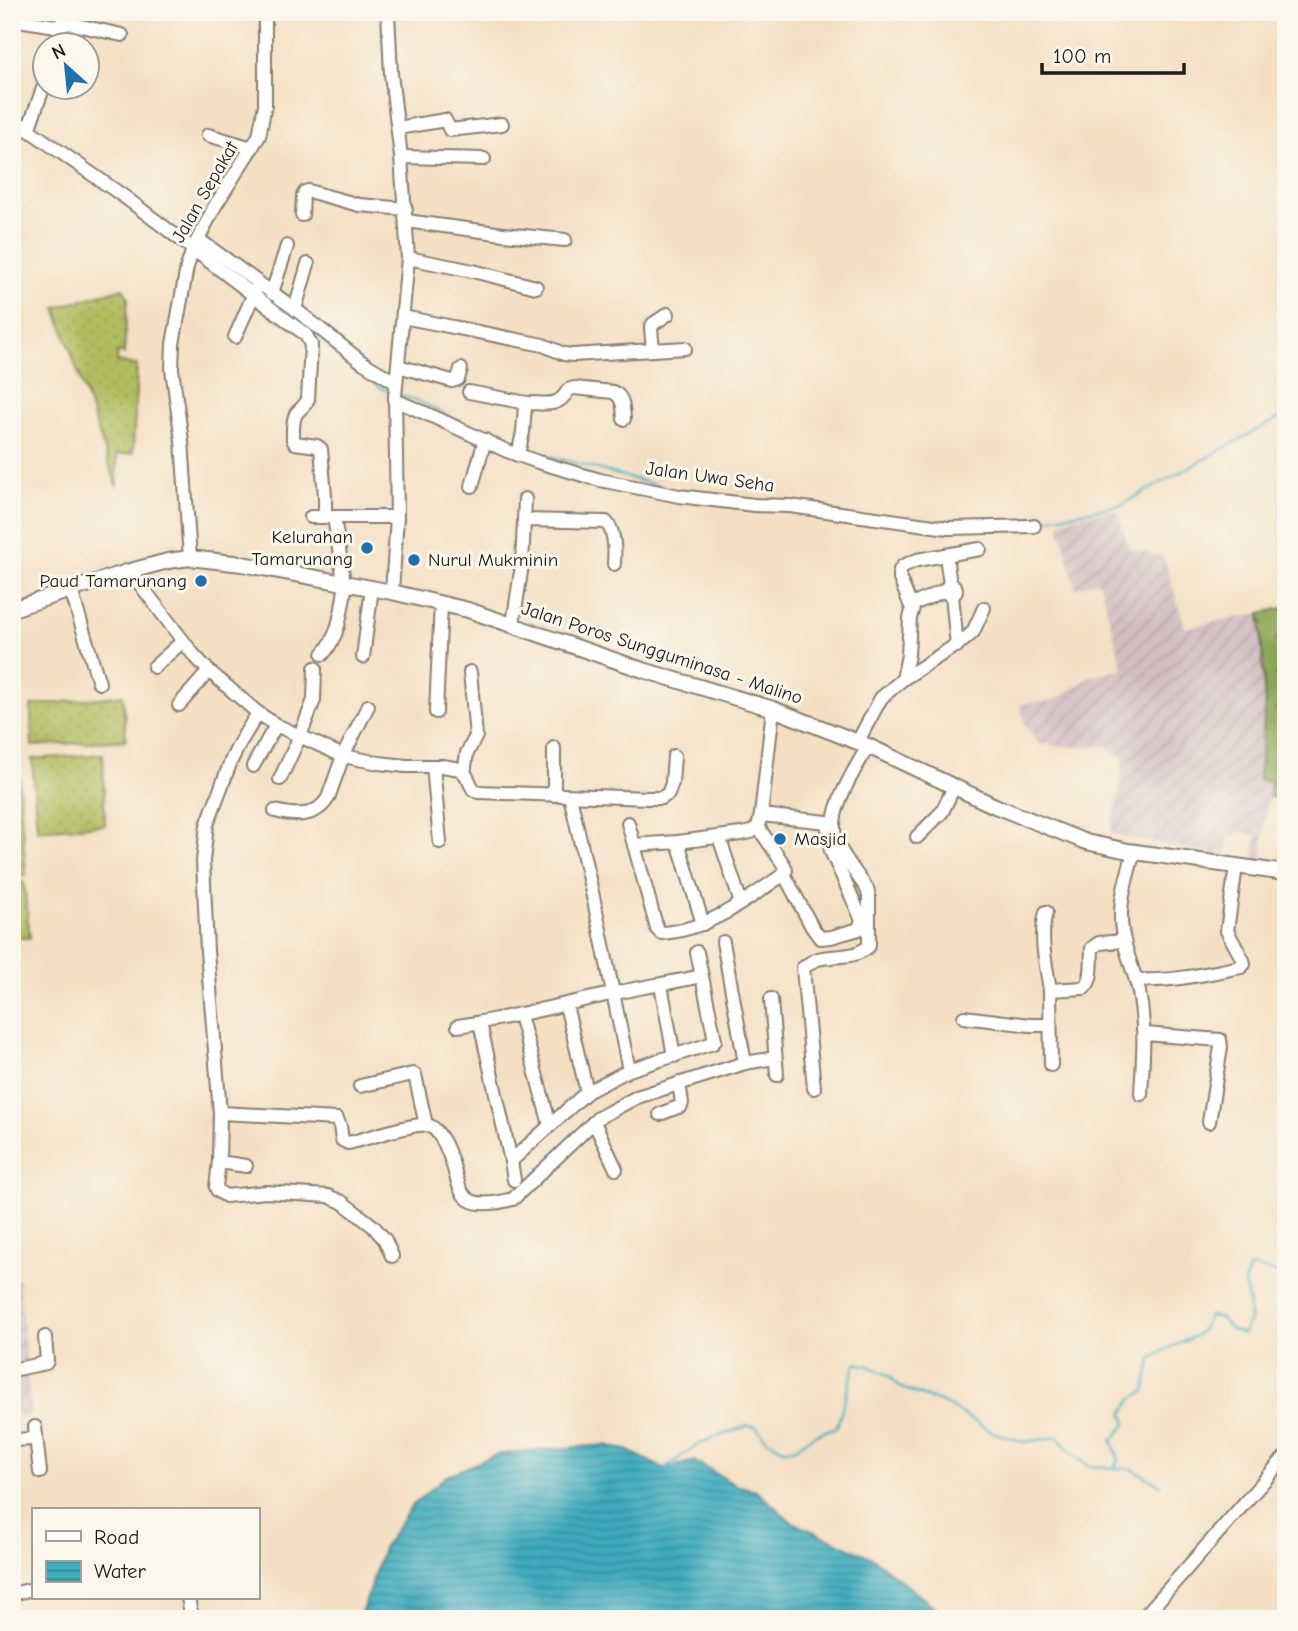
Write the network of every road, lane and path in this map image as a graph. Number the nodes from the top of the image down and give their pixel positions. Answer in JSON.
{"nodes":[{"id":1,"x":265,"y":12,"type":"edge"},
{"id":2,"x":388,"y":12,"type":"edge"},
{"id":3,"x":12,"y":19,"type":"edge"},
{"id":4,"x":63,"y":21,"type":"edge"},
{"id":5,"x":122,"y":35,"type":"dead end"},
{"id":6,"x":38,"y":102,"type":"edge"},
{"id":7,"x":12,"y":118,"type":"edge"},
{"id":8,"x":502,"y":124,"type":"dead end"},
{"id":9,"x":30,"y":126,"type":"junction"},
{"id":10,"x":398,"y":128,"type":"junction"},
{"id":11,"x":208,"y":135,"type":"dead end"},
{"id":12,"x":253,"y":148,"type":"junction"},
{"id":13,"x":401,"y":157,"type":"junction"},
{"id":14,"x":484,"y":159,"type":"dead end"},
{"id":15,"x":302,"y":215,"type":"dead end"},
{"id":16,"x":406,"y":215,"type":"junction"},
{"id":17,"x":565,"y":240,"type":"dead end"},
{"id":18,"x":195,"y":243,"type":"junction"},
{"id":19,"x":287,"y":246,"type":"dead end"},
{"id":20,"x":408,"y":258,"type":"junction"},
{"id":21,"x":308,"y":264,"type":"dead end"},
{"id":22,"x":536,"y":287,"type":"dead end"},
{"id":23,"x":256,"y":289,"type":"junction"},
{"id":24,"x":272,"y":293,"type":"junction"},
{"id":25,"x":295,"y":309,"type":"junction"},
{"id":26,"x":668,"y":314,"type":"dead end"},
{"id":27,"x":403,"y":317,"type":"junction"},
{"id":28,"x":235,"y":337,"type":"dead end"},
{"id":29,"x":685,"y":348,"type":"dead end"},
{"id":30,"x":653,"y":350,"type":"junction"},
{"id":31,"x":398,"y":366,"type":"junction"},
{"id":32,"x":461,"y":369,"type":"dead end"},
{"id":33,"x":395,"y":391,"type":"junction"},
{"id":34,"x":469,"y":392,"type":"dead end"},
{"id":35,"x":527,"y":403,"type":"junction"},
{"id":36,"x":624,"y":419,"type":"dead end"},
{"id":37,"x":485,"y":440,"type":"junction"},
{"id":38,"x":519,"y":451,"type":"junction"},
{"id":39,"x":472,"y":486,"type":"dead end"},
{"id":40,"x":525,"y":499,"type":"dead end"},
{"id":41,"x":323,"y":517,"type":"junction"},
{"id":42,"x":397,"y":517,"type":"junction"},
{"id":43,"x":524,"y":520,"type":"junction"},
{"id":44,"x":1034,"y":526,"type":"dead end"},
{"id":45,"x":980,"y":549,"type":"dead end"},
{"id":46,"x":946,"y":555,"type":"junction"},
{"id":47,"x":190,"y":558,"type":"junction"},
{"id":48,"x":614,"y":564,"type":"dead end"},
{"id":49,"x":130,"y":570,"type":"junction"},
{"id":50,"x":345,"y":583,"type":"junction"},
{"id":51,"x":372,"y":588,"type":"junction"},
{"id":52,"x":71,"y":590,"type":"junction"},
{"id":53,"x":949,"y":590,"type":"junction"},
{"id":54,"x":392,"y":592,"type":"junction"},
{"id":55,"x":441,"y":603,"type":"junction"},
{"id":56,"x":984,"y":608,"type":"dead end"},
{"id":57,"x":12,"y":609,"type":"edge"},
{"id":58,"x":912,"y":609,"type":"junction"},
{"id":59,"x":513,"y":624,"type":"junction"},
{"id":60,"x":183,"y":641,"type":"junction"},
{"id":61,"x":957,"y":646,"type":"junction"},
{"id":62,"x":323,"y":654,"type":"dead end"},
{"id":63,"x":363,"y":657,"type":"dead end"},
{"id":64,"x":154,"y":667,"type":"dead end"},
{"id":65,"x":315,"y":668,"type":"dead end"},
{"id":66,"x":209,"y":671,"type":"junction"},
{"id":67,"x":470,"y":672,"type":"dead end"},
{"id":68,"x":902,"y":679,"type":"junction"},
{"id":69,"x":99,"y":683,"type":"dead end"},
{"id":70,"x":179,"y":705,"type":"dead end"},
{"id":71,"x":368,"y":706,"type":"dead end"},
{"id":72,"x":773,"y":709,"type":"junction"},
{"id":73,"x":436,"y":712,"type":"dead end"},
{"id":74,"x":258,"y":713,"type":"junction"},
{"id":75,"x":276,"y":724,"type":"junction"},
{"id":76,"x":300,"y":736,"type":"junction"},
{"id":77,"x":863,"y":743,"type":"junction"},
{"id":78,"x":554,"y":748,"type":"dead end"},
{"id":79,"x":343,"y":756,"type":"junction"},
{"id":80,"x":674,"y":756,"type":"dead end"},
{"id":81,"x":253,"y":766,"type":"dead end"},
{"id":82,"x":433,"y":766,"type":"junction"},
{"id":83,"x":464,"y":773,"type":"junction"},
{"id":84,"x":280,"y":779,"type":"dead end"},
{"id":85,"x":954,"y":787,"type":"junction"},
{"id":86,"x":554,"y":794,"type":"junction"},
{"id":87,"x":569,"y":796,"type":"junction"},
{"id":88,"x":275,"y":811,"type":"dead end"},
{"id":89,"x":759,"y":821,"type":"junction"},
{"id":90,"x":628,"y":823,"type":"dead end"},
{"id":91,"x":719,"y":836,"type":"junction"},
{"id":92,"x":917,"y":836,"type":"dead end"},
{"id":93,"x":440,"y":842,"type":"dead end"},
{"id":94,"x":678,"y":842,"type":"junction"},
{"id":95,"x":635,"y":845,"type":"junction"},
{"id":96,"x":1134,"y":851,"type":"junction"},
{"id":97,"x":1236,"y":866,"type":"junction"},
{"id":98,"x":1286,"y":873,"type":"edge"},
{"id":99,"x":784,"y":874,"type":"junction"},
{"id":100,"x":741,"y":903,"type":"junction"},
{"id":101,"x":1046,"y":912,"type":"dead end"},
{"id":102,"x":703,"y":924,"type":"junction"},
{"id":103,"x":1124,"y":941,"type":"junction"},
{"id":104,"x":723,"y":942,"type":"dead end"},
{"id":105,"x":697,"y":953,"type":"dead end"},
{"id":106,"x":701,"y":976,"type":"junction"},
{"id":107,"x":1136,"y":980,"type":"junction"},
{"id":108,"x":661,"y":985,"type":"junction"},
{"id":109,"x":1050,"y":990,"type":"junction"},
{"id":110,"x":613,"y":993,"type":"junction"},
{"id":111,"x":771,"y":999,"type":"dead end"},
{"id":112,"x":566,"y":1005,"type":"junction"},
{"id":113,"x":520,"y":1015,"type":"junction"},
{"id":114,"x":964,"y":1017,"type":"dead end"},
{"id":115,"x":480,"y":1023,"type":"junction"},
{"id":116,"x":458,"y":1026,"type":"dead end"},
{"id":117,"x":1049,"y":1026,"type":"junction"},
{"id":118,"x":1145,"y":1034,"type":"junction"},
{"id":119,"x":674,"y":1056,"type":"junction"},
{"id":120,"x":775,"y":1058,"type":"junction"},
{"id":121,"x":745,"y":1063,"type":"junction"},
{"id":122,"x":1051,"y":1065,"type":"dead end"},
{"id":123,"x":629,"y":1070,"type":"junction"},
{"id":124,"x":777,"y":1075,"type":"dead end"},
{"id":125,"x":679,"y":1083,"type":"junction"},
{"id":126,"x":360,"y":1086,"type":"dead end"},
{"id":127,"x":814,"y":1088,"type":"dead end"},
{"id":128,"x":587,"y":1092,"type":"junction"},
{"id":129,"x":1141,"y":1094,"type":"dead end"},
{"id":130,"x":220,"y":1113,"type":"junction"},
{"id":131,"x":660,"y":1114,"type":"dead end"},
{"id":132,"x":594,"y":1122,"type":"junction"},
{"id":133,"x":1209,"y":1122,"type":"dead end"},
{"id":134,"x":426,"y":1125,"type":"junction"},
{"id":135,"x":550,"y":1125,"type":"junction"},
{"id":136,"x":512,"y":1161,"type":"junction"},
{"id":137,"x":219,"y":1162,"type":"junction"},
{"id":138,"x":246,"y":1166,"type":"dead end"},
{"id":139,"x":616,"y":1169,"type":"dead end"},
{"id":140,"x":514,"y":1180,"type":"dead end"},
{"id":141,"x":392,"y":1256,"type":"dead end"},
{"id":142,"x":45,"y":1337,"type":"dead end"},
{"id":143,"x":12,"y":1370,"type":"edge"},
{"id":144,"x":12,"y":1440,"type":"edge"},
{"id":145,"x":1286,"y":1455,"type":"edge"},
{"id":146,"x":40,"y":1472,"type":"dead end"},
{"id":147,"x":32,"y":1589,"type":"edge"},
{"id":148,"x":12,"y":1594,"type":"edge"},
{"id":149,"x":188,"y":1600,"type":"edge"},
{"id":150,"x":192,"y":1619,"type":"edge"},
{"id":151,"x":1142,"y":1619,"type":"edge"}],
"edges":[{"from":1,"to":12,"type":"street","name":"Jalan Sepakat"},
{"from":2,"to":10,"type":"street"},
{"from":3,"to":4,"type":"street"},
{"from":4,"to":5,"type":"street"},
{"from":6,"to":9,"type":"street"},
{"from":7,"to":9,"type":"street"},
{"from":8,"to":10,"type":"street"},
{"from":9,"to":18,"type":"street"},
{"from":10,"to":13,"type":"street"},
{"from":11,"to":12,"type":"street"},
{"from":12,"to":18,"type":"street","name":"Jalan Sepakat"},
{"from":13,"to":14,"type":"street"},
{"from":13,"to":16,"type":"street"},
{"from":15,"to":16,"type":"street"},
{"from":16,"to":17,"type":"street"},
{"from":16,"to":20,"type":"street"},
{"from":18,"to":23,"type":"street"},
{"from":18,"to":47,"type":"street","name":"Jalan Sepakat"},
{"from":19,"to":24,"type":"street"},
{"from":20,"to":22,"type":"street"},
{"from":20,"to":27,"type":"street"},
{"from":21,"to":25,"type":"street"},
{"from":23,"to":24,"type":"street","name":"Jalan Uwa Seha"},
{"from":23,"to":28,"type":"street"},
{"from":23,"to":41,"type":"street"},
{"from":24,"to":25,"type":"street","name":"Jalan Uwa Seha"},
{"from":25,"to":33,"type":"street","name":"Jalan Uwa Seha"},
{"from":26,"to":30,"type":"street"},
{"from":27,"to":30,"type":"street"},
{"from":27,"to":31,"type":"street"},
{"from":29,"to":30,"type":"street"},
{"from":31,"to":32,"type":"street"},
{"from":31,"to":33,"type":"street"},
{"from":33,"to":37,"type":"street","name":"Jalan Uwa Seha"},
{"from":33,"to":42,"type":"street"},
{"from":34,"to":35,"type":"street"},
{"from":35,"to":36,"type":"street"},
{"from":35,"to":38,"type":"street"},
{"from":37,"to":38,"type":"street","name":"Jalan Uwa Seha"},
{"from":37,"to":39,"type":"street"},
{"from":38,"to":44,"type":"street","name":"Jalan Uwa Seha"},
{"from":40,"to":43,"type":"street"},
{"from":41,"to":42,"type":"street"},
{"from":41,"to":50,"type":"street"},
{"from":42,"to":54,"type":"street"},
{"from":43,"to":48,"type":"street"},
{"from":43,"to":59,"type":"street"},
{"from":45,"to":46,"type":"street"},
{"from":46,"to":53,"type":"street"},
{"from":46,"to":58,"type":"street"},
{"from":47,"to":49,"type":"main road","name":"Jalan Poros Sungguminasa - Malino"},
{"from":47,"to":50,"type":"main road","name":"Jalan Poros Sungguminasa - Malino"},
{"from":49,"to":52,"type":"main road","name":"Jalan Poros Sungguminasa - Malino"},
{"from":49,"to":60,"type":"street"},
{"from":50,"to":51,"type":"main road","name":"Jalan Poros Sungguminasa - Malino"},
{"from":50,"to":62,"type":"street"},
{"from":51,"to":54,"type":"main road","name":"Jalan Poros Sungguminasa - Malino"},
{"from":51,"to":63,"type":"street"},
{"from":52,"to":57,"type":"main road","name":"Jalan Poros Sungguminasa - Malino"},
{"from":52,"to":69,"type":"street"},
{"from":53,"to":58,"type":"street"},
{"from":53,"to":61,"type":"street"},
{"from":54,"to":55,"type":"main road","name":"Jalan Poros Sungguminasa - Malino"},
{"from":55,"to":59,"type":"main road","name":"Jalan Poros Sungguminasa - Malino"},
{"from":55,"to":73,"type":"street"},
{"from":56,"to":61,"type":"street"},
{"from":58,"to":68,"type":"street"},
{"from":59,"to":72,"type":"main road","name":"Jalan Poros Sungguminasa - Malino"},
{"from":60,"to":64,"type":"street"},
{"from":60,"to":66,"type":"street"},
{"from":61,"to":68,"type":"street"},
{"from":65,"to":76,"type":"street"},
{"from":66,"to":70,"type":"street"},
{"from":66,"to":74,"type":"street"},
{"from":67,"to":83,"type":"street"},
{"from":68,"to":77,"type":"street"},
{"from":71,"to":79,"type":"street"},
{"from":72,"to":77,"type":"main road","name":"Jalan Poros Sungguminasa - Malino"},
{"from":72,"to":89,"type":"street"},
{"from":74,"to":75,"type":"street"},
{"from":74,"to":130,"type":"street"},
{"from":75,"to":76,"type":"street"},
{"from":75,"to":81,"type":"street"},
{"from":76,"to":79,"type":"street"},
{"from":76,"to":84,"type":"street"},
{"from":77,"to":85,"type":"main road","name":"Jalan Poros Sungguminasa - Malino"},
{"from":77,"to":127,"type":"street"},
{"from":78,"to":86,"type":"street"},
{"from":79,"to":82,"type":"street"},
{"from":79,"to":88,"type":"street"},
{"from":80,"to":87,"type":"street"},
{"from":82,"to":83,"type":"street"},
{"from":82,"to":93,"type":"street"},
{"from":83,"to":86,"type":"street"},
{"from":85,"to":92,"type":"street"},
{"from":85,"to":96,"type":"main road","name":"Jalan Poros Sungguminasa - Malino"},
{"from":86,"to":87,"type":"street"},
{"from":87,"to":110,"type":"street"},
{"from":89,"to":91,"type":"street"},
{"from":89,"to":99,"type":"street"},
{"from":89,"to":99,"type":"street"},
{"from":90,"to":95,"type":"street"},
{"from":91,"to":94,"type":"street"},
{"from":91,"to":100,"type":"street"},
{"from":94,"to":95,"type":"street"},
{"from":94,"to":102,"type":"street"},
{"from":95,"to":102,"type":"street"},
{"from":96,"to":97,"type":"main road","name":"Jalan Poros Sungguminasa - Malino"},
{"from":96,"to":103,"type":"street"},
{"from":97,"to":98,"type":"main road","name":"Jalan Poros Sungguminasa - Malino"},
{"from":97,"to":107,"type":"street"},
{"from":99,"to":100,"type":"street"},
{"from":100,"to":102,"type":"street"},
{"from":101,"to":109,"type":"street"},
{"from":103,"to":107,"type":"street"},
{"from":103,"to":109,"type":"street"},
{"from":104,"to":121,"type":"street"},
{"from":105,"to":106,"type":"street"},
{"from":106,"to":108,"type":"street"},
{"from":106,"to":119,"type":"street"},
{"from":107,"to":118,"type":"street"},
{"from":108,"to":110,"type":"street"},
{"from":108,"to":119,"type":"street"},
{"from":109,"to":117,"type":"street"},
{"from":110,"to":112,"type":"street"},
{"from":110,"to":123,"type":"street"},
{"from":111,"to":120,"type":"street"},
{"from":112,"to":113,"type":"street"},
{"from":112,"to":128,"type":"street"},
{"from":113,"to":115,"type":"street"},
{"from":113,"to":135,"type":"street"},
{"from":114,"to":117,"type":"street"},
{"from":115,"to":116,"type":"street"},
{"from":115,"to":136,"type":"street"},
{"from":117,"to":122,"type":"street"},
{"from":118,"to":129,"type":"street"},
{"from":118,"to":133,"type":"street"},
{"from":119,"to":123,"type":"street"},
{"from":120,"to":121,"type":"street"},
{"from":120,"to":124,"type":"street"},
{"from":121,"to":125,"type":"street"},
{"from":123,"to":128,"type":"street"},
{"from":125,"to":131,"type":"street"},
{"from":125,"to":132,"type":"street"},
{"from":126,"to":134,"type":"street"},
{"from":128,"to":135,"type":"street"},
{"from":130,"to":134,"type":"street"},
{"from":130,"to":137,"type":"street"},
{"from":132,"to":134,"type":"street"},
{"from":132,"to":139,"type":"street"},
{"from":135,"to":136,"type":"street"},
{"from":136,"to":140,"type":"street"},
{"from":137,"to":138,"type":"street"},
{"from":137,"to":141,"type":"street"},
{"from":142,"to":143,"type":"street"},
{"from":144,"to":146,"type":"street"},
{"from":145,"to":151,"type":"street"},
{"from":147,"to":148,"type":"street"},
{"from":149,"to":150,"type":"street"}]}
